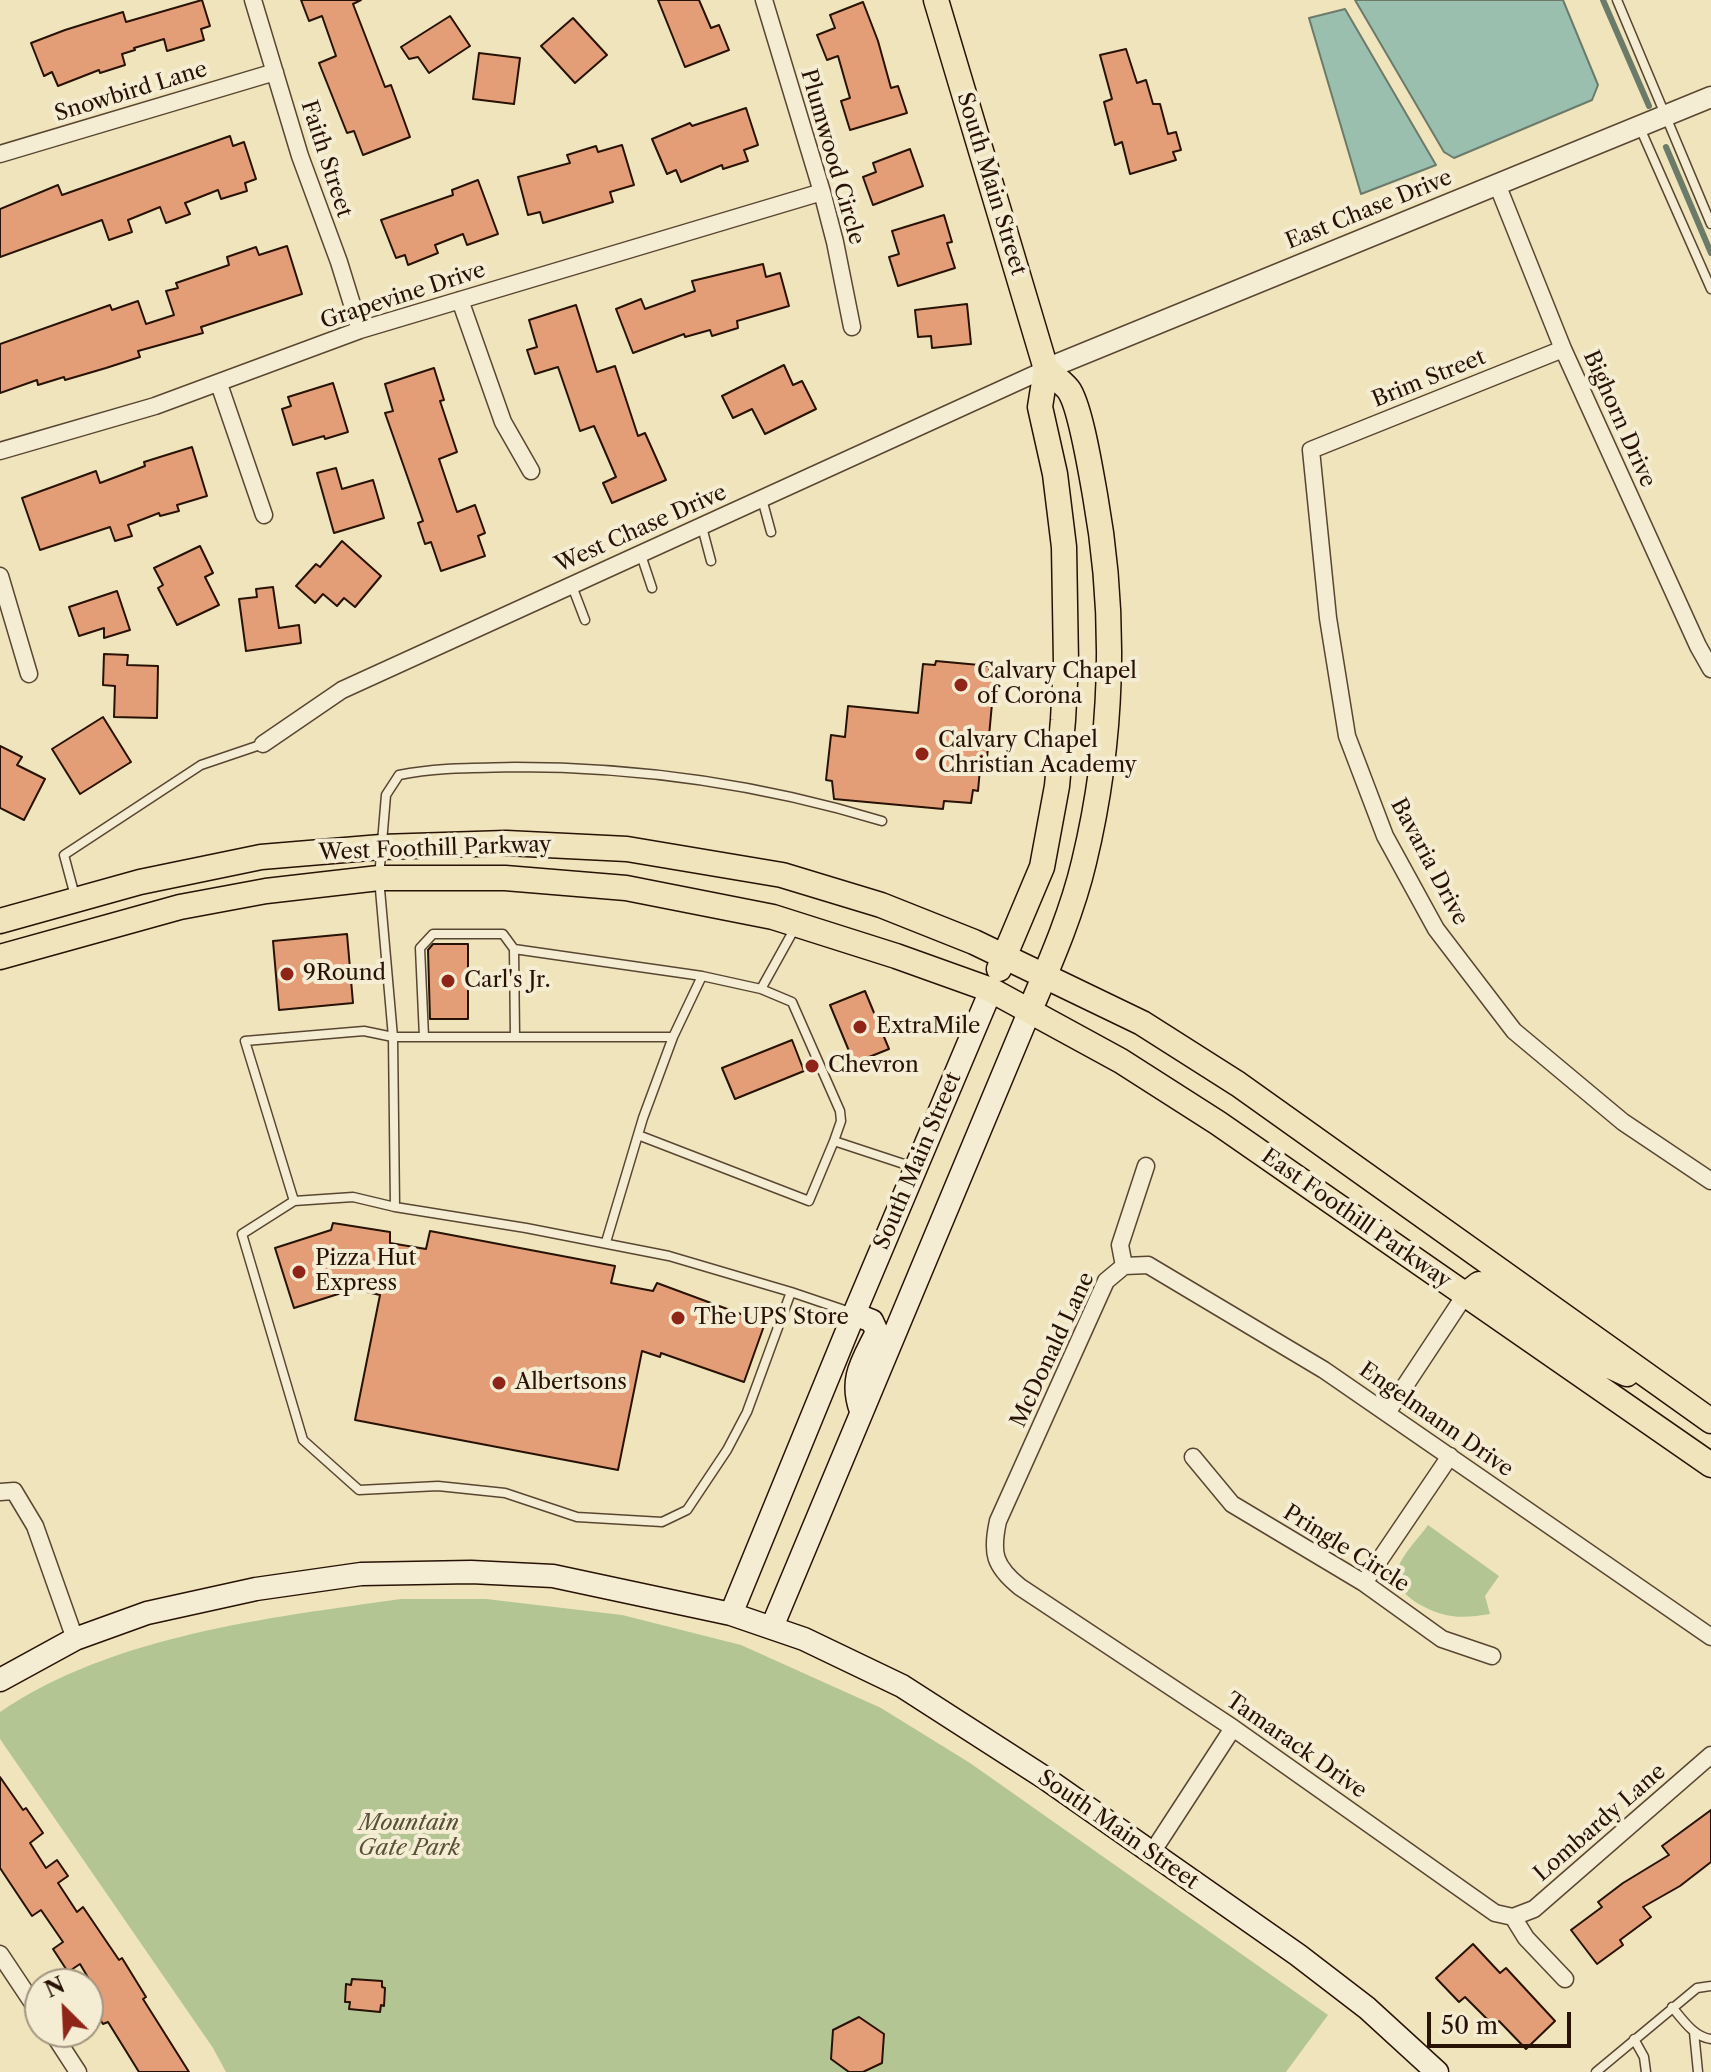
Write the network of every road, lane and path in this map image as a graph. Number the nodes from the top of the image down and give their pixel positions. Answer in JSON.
{"nodes":[{"id":1,"x":253,"y":0,"type":"edge"},
{"id":2,"x":764,"y":0,"type":"edge"},
{"id":3,"x":936,"y":0,"type":"edge"},
{"id":4,"x":1617,"y":0,"type":"edge"},
{"id":5,"x":275,"y":72,"type":"junction"},
{"id":6,"x":1711,"y":97,"type":"edge"},
{"id":7,"x":1667,"y":115,"type":"junction"},
{"id":8,"x":1639,"y":126,"type":"junction"},
{"id":9,"x":0,"y":154,"type":"edge"},
{"id":10,"x":1497,"y":184,"type":"junction"},
{"id":11,"x":822,"y":192,"type":"junction"},
{"id":12,"x":1711,"y":224,"type":"edge"},
{"id":13,"x":1711,"y":289,"type":"edge"},
{"id":14,"x":460,"y":300,"type":"junction"},
{"id":15,"x":852,"y":327,"type":"dead end"},
{"id":16,"x":360,"y":330,"type":"junction"},
{"id":17,"x":1563,"y":349,"type":"junction"},
{"id":18,"x":1046,"y":369,"type":"junction"},
{"id":19,"x":219,"y":384,"type":"junction"},
{"id":20,"x":1311,"y":450,"type":"joint"},
{"id":21,"x":0,"y":451,"type":"edge"},
{"id":22,"x":531,"y":471,"type":"dead end"},
{"id":23,"x":762,"y":499,"type":"junction"},
{"id":24,"x":264,"y":515,"type":"dead end"},
{"id":25,"x":702,"y":526,"type":"junction"},
{"id":26,"x":771,"y":532,"type":"dead end"},
{"id":27,"x":641,"y":554,"type":"junction"},
{"id":28,"x":711,"y":561,"type":"dead end"},
{"id":29,"x":0,"y":576,"type":"edge"},
{"id":30,"x":571,"y":585,"type":"junction"},
{"id":31,"x":652,"y":588,"type":"dead end"},
{"id":32,"x":585,"y":620,"type":"dead end"},
{"id":33,"x":1711,"y":669,"type":"edge"},
{"id":34,"x":29,"y":674,"type":"dead end"},
{"id":35,"x":263,"y":744,"type":"joint"},
{"id":36,"x":882,"y":821,"type":"dead end"},
{"id":37,"x":381,"y":847,"type":"junction"},
{"id":38,"x":379,"y":878,"type":"junction"},
{"id":39,"x":76,"y":900,"type":"junction"},
{"id":40,"x":0,"y":921,"type":"edge"},
{"id":41,"x":797,"y":926,"type":"junction"},
{"id":42,"x":514,"y":949,"type":"junction"},
{"id":43,"x":1005,"y":956,"type":"junction"},
{"id":44,"x":0,"y":957,"type":"edge"},
{"id":45,"x":1045,"y":974,"type":"junction"},
{"id":46,"x":702,"y":976,"type":"junction"},
{"id":47,"x":761,"y":989,"type":"junction"},
{"id":48,"x":991,"y":990,"type":"junction"},
{"id":49,"x":1030,"y":1010,"type":"junction"},
{"id":50,"x":393,"y":1037,"type":"junction"},
{"id":51,"x":424,"y":1037,"type":"junction"},
{"id":52,"x":515,"y":1037,"type":"junction"},
{"id":53,"x":673,"y":1037,"type":"junction"},
{"id":54,"x":638,"y":1135,"type":"junction"},
{"id":55,"x":834,"y":1141,"type":"junction"},
{"id":56,"x":1146,"y":1166,"type":"dead end"},
{"id":57,"x":915,"y":1168,"type":"junction"},
{"id":58,"x":1711,"y":1181,"type":"edge"},
{"id":59,"x":294,"y":1201,"type":"junction"},
{"id":60,"x":395,"y":1207,"type":"junction"},
{"id":61,"x":606,"y":1242,"type":"junction"},
{"id":62,"x":1124,"y":1266,"type":"junction"},
{"id":63,"x":791,"y":1292,"type":"junction"},
{"id":64,"x":1465,"y":1295,"type":"junction"},
{"id":65,"x":854,"y":1314,"type":"junction"},
{"id":66,"x":1683,"y":1401,"type":"junction"},
{"id":67,"x":861,"y":1411,"type":"junction"},
{"id":68,"x":1387,"y":1413,"type":"junction"},
{"id":69,"x":1711,"y":1421,"type":"edge"},
{"id":70,"x":1450,"y":1456,"type":"junction"},
{"id":71,"x":1193,"y":1457,"type":"dead end"},
{"id":72,"x":1711,"y":1465,"type":"edge"},
{"id":73,"x":7,"y":1492,"type":"edge"},
{"id":74,"x":994,"y":1555,"type":"joint"},
{"id":75,"x":1364,"y":1583,"type":"junction"},
{"id":76,"x":731,"y":1614,"type":"junction"},
{"id":77,"x":772,"y":1627,"type":"junction"},
{"id":78,"x":1711,"y":1637,"type":"edge"},
{"id":79,"x":75,"y":1639,"type":"junction"},
{"id":80,"x":1492,"y":1656,"type":"dead end"},
{"id":81,"x":0,"y":1680,"type":"edge"},
{"id":82,"x":1233,"y":1728,"type":"junction"},
{"id":83,"x":1711,"y":1755,"type":"edge"},
{"id":84,"x":1151,"y":1854,"type":"junction"},
{"id":85,"x":1513,"y":1917,"type":"junction"},
{"id":86,"x":0,"y":1954,"type":"edge"},
{"id":87,"x":1565,"y":1979,"type":"dead end"},
{"id":88,"x":1711,"y":1986,"type":"edge"},
{"id":89,"x":24,"y":1990,"type":"edge"},
{"id":90,"x":1672,"y":2007,"type":"junction"},
{"id":91,"x":1694,"y":2032,"type":"junction"},
{"id":92,"x":1634,"y":2039,"type":"junction"},
{"id":93,"x":1711,"y":2039,"type":"edge"},
{"id":94,"x":62,"y":2048,"type":"edge"},
{"id":95,"x":78,"y":2072,"type":"edge"},
{"id":96,"x":1437,"y":2072,"type":"edge"},
{"id":97,"x":1596,"y":2072,"type":"edge"},
{"id":98,"x":1646,"y":2072,"type":"edge"},
{"id":99,"x":1698,"y":2072,"type":"edge"}],
"edges":[{"from":1,"to":5,"type":"street","name":"Faith Street"},
{"from":2,"to":11,"type":"street","name":"Plumwood Circle"},
{"from":3,"to":18,"type":"main road","name":"South Main Street"},
{"from":4,"to":7,"type":"lane"},
{"from":5,"to":9,"type":"street","name":"Snowbird Lane"},
{"from":5,"to":16,"type":"street","name":"Faith Street"},
{"from":6,"to":7,"type":"street","name":"East Chase Drive"},
{"from":7,"to":8,"type":"street","name":"East Chase Drive"},
{"from":7,"to":12,"type":"lane"},
{"from":8,"to":10,"type":"street","name":"East Chase Drive"},
{"from":8,"to":13,"type":"lane"},
{"from":10,"to":17,"type":"street","name":"Bighorn Drive"},
{"from":10,"to":18,"type":"street","name":"East Chase Drive"},
{"from":11,"to":14,"type":"street","name":"Grapevine Drive"},
{"from":11,"to":15,"type":"street","name":"Plumwood Circle"},
{"from":14,"to":16,"type":"street","name":"Grapevine Drive"},
{"from":14,"to":22,"type":"street"},
{"from":16,"to":19,"type":"street","name":"Grapevine Drive"},
{"from":17,"to":20,"type":"street","name":"Brim Street"},
{"from":17,"to":33,"type":"street","name":"Bighorn Drive"},
{"from":18,"to":23,"type":"street","name":"West Chase Drive"},
{"from":18,"to":43,"type":"main road","name":"South Main Street"},
{"from":18,"to":45,"type":"main road","name":"South Main Street"},
{"from":19,"to":21,"type":"street","name":"Grapevine Drive"},
{"from":19,"to":24,"type":"street"},
{"from":20,"to":58,"type":"street","name":"Bavaria Drive"},
{"from":23,"to":25,"type":"street","name":"West Chase Drive"},
{"from":23,"to":26,"type":"lane"},
{"from":25,"to":27,"type":"street","name":"West Chase Drive"},
{"from":25,"to":28,"type":"lane"},
{"from":27,"to":30,"type":"street","name":"West Chase Drive"},
{"from":27,"to":31,"type":"lane"},
{"from":29,"to":34,"type":"street"},
{"from":30,"to":32,"type":"lane"},
{"from":30,"to":35,"type":"street","name":"West Chase Drive"},
{"from":35,"to":39,"type":"lane"},
{"from":36,"to":37,"type":"lane"},
{"from":37,"to":38,"type":"lane"},
{"from":37,"to":39,"type":"main road","name":"West Foothill Parkway"},
{"from":37,"to":43,"type":"main road","name":"West Foothill Parkway"},
{"from":38,"to":41,"type":"main road","name":"West Foothill Parkway"},
{"from":38,"to":44,"type":"main road","name":"West Foothill Parkway"},
{"from":38,"to":50,"type":"lane"},
{"from":39,"to":40,"type":"main road","name":"West Foothill Parkway"},
{"from":41,"to":47,"type":"lane"},
{"from":41,"to":48,"type":"main road","name":"West Foothill Parkway"},
{"from":42,"to":46,"type":"lane"},
{"from":42,"to":51,"type":"lane"},
{"from":42,"to":52,"type":"lane"},
{"from":43,"to":45,"type":"main road","name":"East Foothill Parkway"},
{"from":43,"to":48,"type":"main road","name":"South Main Street"},
{"from":45,"to":49,"type":"main road","name":"South Main Street"},
{"from":45,"to":66,"type":"main road","name":"East Foothill Parkway"},
{"from":46,"to":47,"type":"lane"},
{"from":46,"to":53,"type":"lane"},
{"from":47,"to":55,"type":"lane"},
{"from":48,"to":49,"type":"main road","name":"East Foothill Parkway"},
{"from":48,"to":57,"type":"main road","name":"South Main Street"},
{"from":49,"to":64,"type":"main road","name":"East Foothill Parkway"},
{"from":49,"to":67,"type":"main road","name":"South Main Street"},
{"from":50,"to":51,"type":"lane"},
{"from":50,"to":59,"type":"lane"},
{"from":50,"to":60,"type":"lane"},
{"from":51,"to":52,"type":"lane"},
{"from":52,"to":53,"type":"lane"},
{"from":53,"to":54,"type":"lane"},
{"from":54,"to":55,"type":"lane"},
{"from":54,"to":61,"type":"lane"},
{"from":55,"to":57,"type":"lane"},
{"from":56,"to":62,"type":"street","name":"McDonald Lane"},
{"from":57,"to":65,"type":"main road","name":"South Main Street"},
{"from":59,"to":60,"type":"lane"},
{"from":59,"to":63,"type":"lane"},
{"from":60,"to":61,"type":"lane"},
{"from":61,"to":63,"type":"lane"},
{"from":62,"to":68,"type":"street","name":"Engelmann Drive"},
{"from":62,"to":74,"type":"street","name":"McDonald Lane"},
{"from":63,"to":65,"type":"lane"},
{"from":64,"to":66,"type":"main road"},
{"from":64,"to":68,"type":"street"},
{"from":64,"to":72,"type":"main road","name":"East Foothill Parkway"},
{"from":65,"to":67,"type":"main road"},
{"from":65,"to":76,"type":"main road","name":"South Main Street"},
{"from":66,"to":69,"type":"main road","name":"East Foothill Parkway"},
{"from":67,"to":77,"type":"main road","name":"South Main Street"},
{"from":68,"to":70,"type":"street","name":"Engelmann Drive"},
{"from":70,"to":75,"type":"street"},
{"from":70,"to":78,"type":"street","name":"Engelmann Drive"},
{"from":71,"to":75,"type":"street","name":"Pringle Circle"},
{"from":73,"to":79,"type":"street"},
{"from":74,"to":82,"type":"street","name":"Tamarack Drive"},
{"from":75,"to":80,"type":"street","name":"Pringle Circle"},
{"from":76,"to":77,"type":"main road","name":"South Main Street"},
{"from":76,"to":79,"type":"main road"},
{"from":77,"to":84,"type":"main road","name":"South Main Street"},
{"from":79,"to":81,"type":"main road"},
{"from":82,"to":84,"type":"street"},
{"from":82,"to":85,"type":"street","name":"Tamarack Drive"},
{"from":83,"to":85,"type":"street","name":"Lombardy Lane"},
{"from":84,"to":96,"type":"main road","name":"South Main Street"},
{"from":85,"to":87,"type":"street","name":"Tamarack Drive"},
{"from":86,"to":89,"type":"street"},
{"from":88,"to":90,"type":"lane"},
{"from":90,"to":91,"type":"lane"},
{"from":90,"to":92,"type":"lane"},
{"from":91,"to":93,"type":"lane"},
{"from":91,"to":99,"type":"lane"},
{"from":92,"to":97,"type":"lane"},
{"from":92,"to":98,"type":"lane"},
{"from":94,"to":95,"type":"street"}]}
